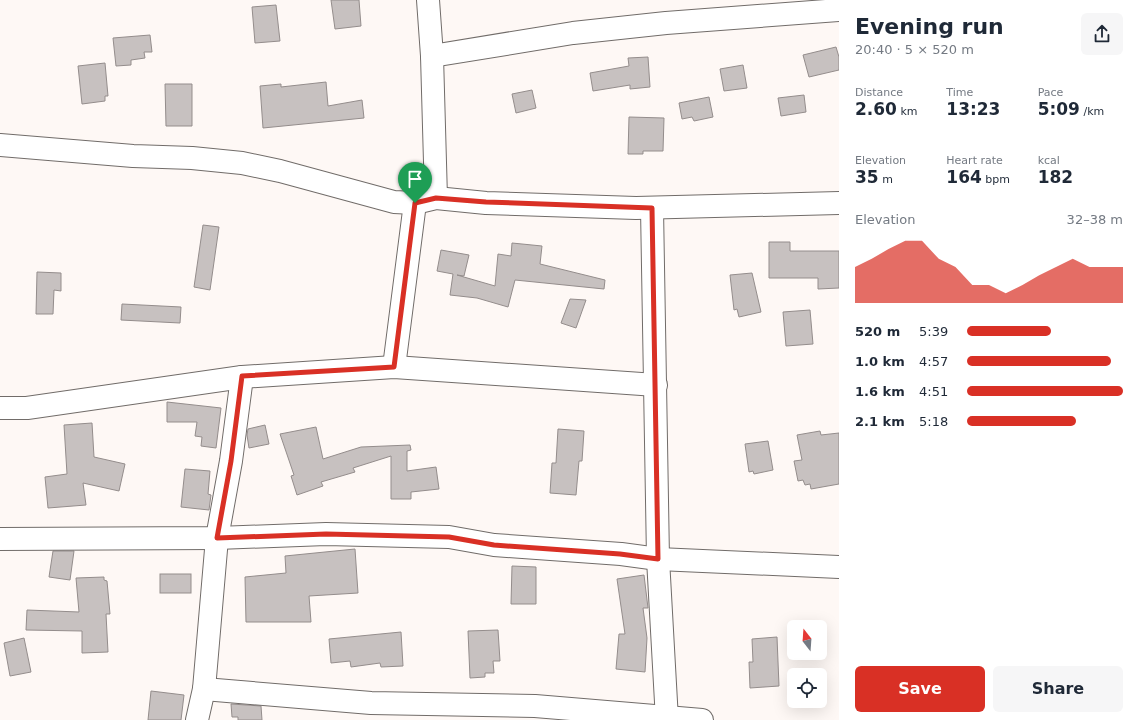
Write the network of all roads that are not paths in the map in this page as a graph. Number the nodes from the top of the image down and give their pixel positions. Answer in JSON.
{"nodes":[{"id":1,"x":428,"y":0,"type":"edge"},
{"id":2,"x":839,"y":10,"type":"edge"},
{"id":3,"x":432,"y":56,"type":"junction"},
{"id":4,"x":0,"y":145,"type":"edge"},
{"id":5,"x":436,"y":198,"type":"junction"},
{"id":6,"x":415,"y":203,"type":"junction"},
{"id":7,"x":839,"y":203,"type":"edge"},
{"id":8,"x":652,"y":208,"type":"junction"},
{"id":9,"x":394,"y":367,"type":"junction"},
{"id":10,"x":242,"y":376,"type":"junction"},
{"id":11,"x":656,"y":385,"type":"junction"},
{"id":12,"x":0,"y":408,"type":"edge"},
{"id":13,"x":217,"y":538,"type":"junction"},
{"id":14,"x":0,"y":540,"type":"edge"},
{"id":15,"x":658,"y":559,"type":"junction"},
{"id":16,"x":839,"y":567,"type":"edge"},
{"id":17,"x":204,"y":689,"type":"junction"},
{"id":18,"x":667,"y":719,"type":"edge"},
{"id":19,"x":197,"y":720,"type":"edge"},
{"id":20,"x":702,"y":720,"type":"edge"}],
"edges":[{"from":1,"to":3,"type":"street"},
{"from":2,"to":3,"type":"street"},
{"from":3,"to":5,"type":"street"},
{"from":4,"to":6,"type":"street"},
{"from":5,"to":6,"type":"street"},
{"from":5,"to":8,"type":"street"},
{"from":6,"to":9,"type":"street"},
{"from":7,"to":8,"type":"street"},
{"from":8,"to":11,"type":"street"},
{"from":9,"to":10,"type":"street"},
{"from":9,"to":11,"type":"street"},
{"from":10,"to":12,"type":"street"},
{"from":10,"to":13,"type":"street"},
{"from":11,"to":15,"type":"street"},
{"from":13,"to":14,"type":"street"},
{"from":13,"to":15,"type":"street"},
{"from":13,"to":17,"type":"street"},
{"from":15,"to":16,"type":"street"},
{"from":15,"to":18,"type":"street"},
{"from":17,"to":18,"type":"street"},
{"from":17,"to":19,"type":"street"},
{"from":18,"to":20,"type":"street"}]}
